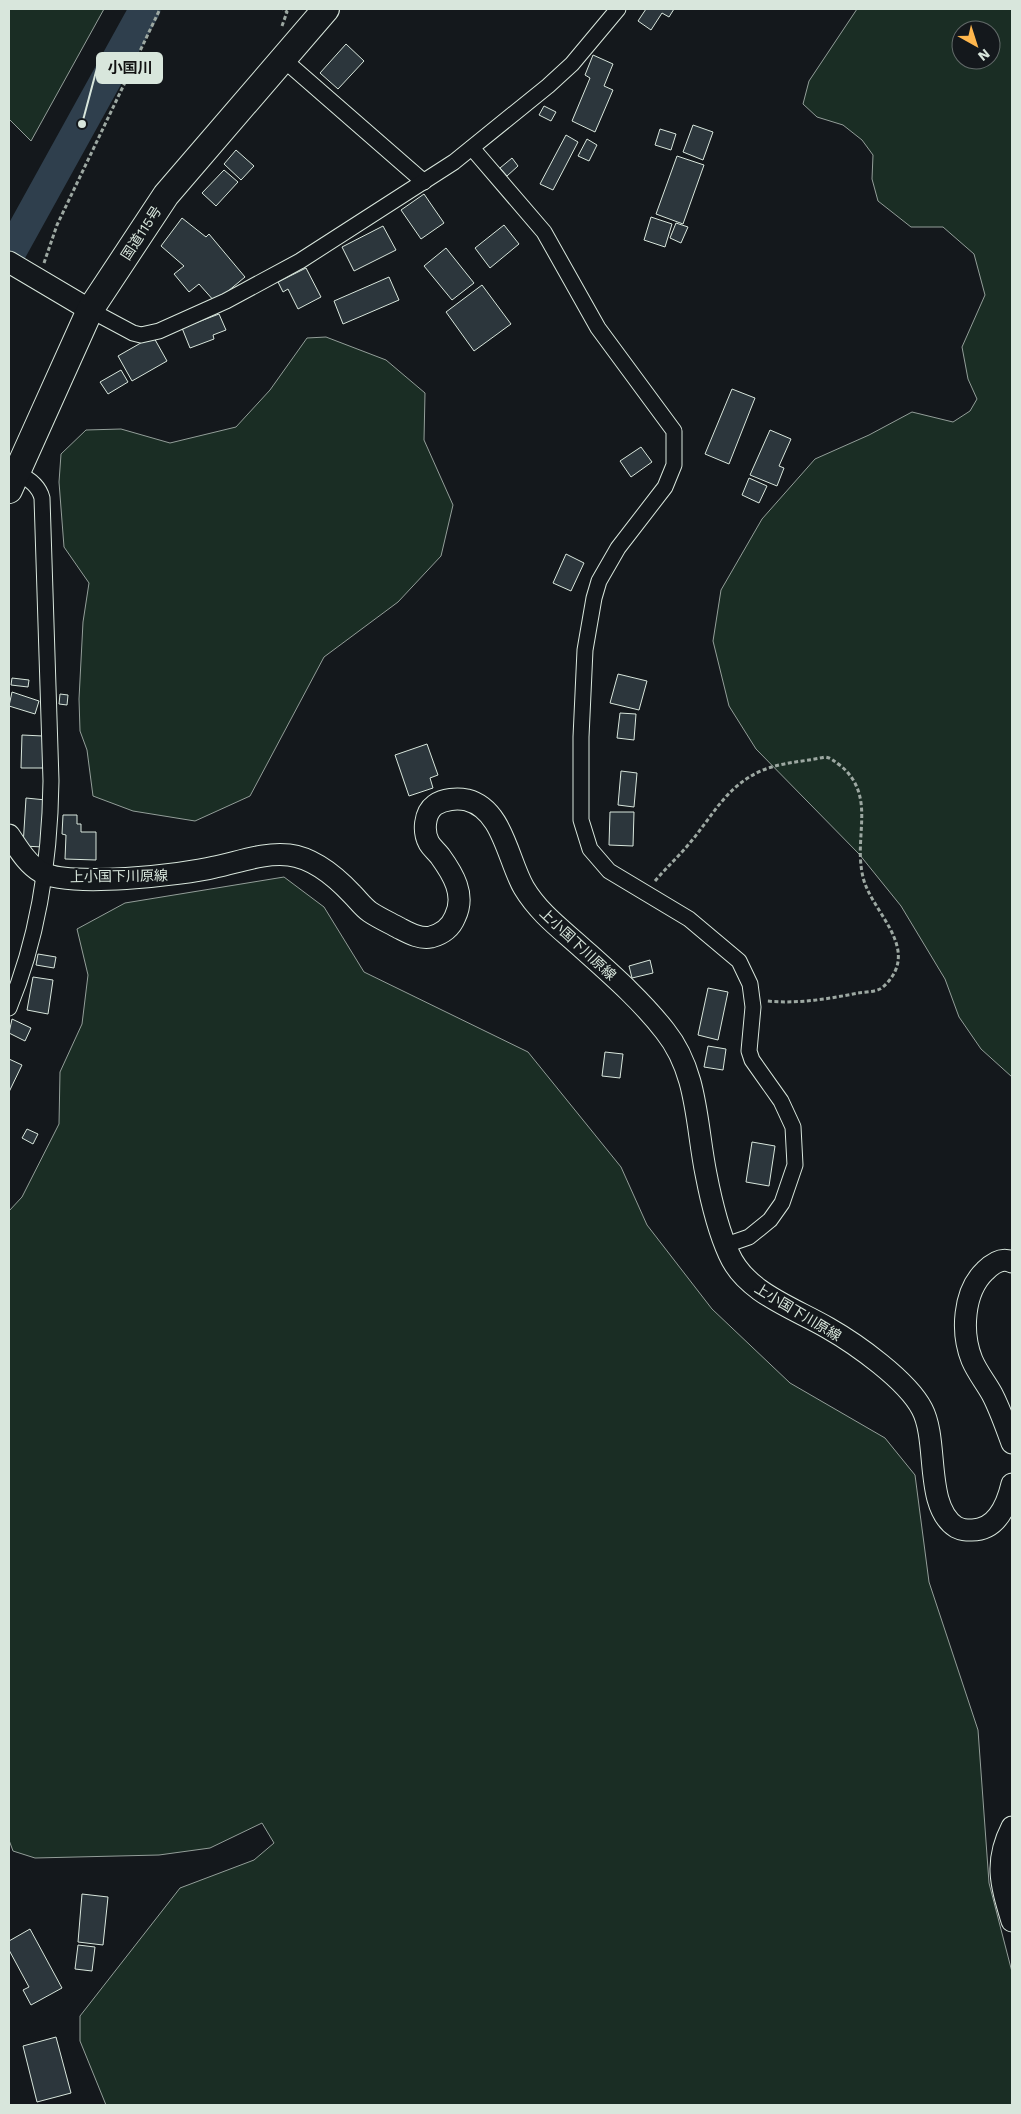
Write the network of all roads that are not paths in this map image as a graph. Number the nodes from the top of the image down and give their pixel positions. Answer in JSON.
{"nodes":[{"id":1,"x":326,"y":9,"type":"edge"},
{"id":2,"x":618,"y":9,"type":"edge"},
{"id":3,"x":282,"y":58,"type":"junction"},
{"id":4,"x":472,"y":148,"type":"junction"},
{"id":5,"x":424,"y":182,"type":"junction"},
{"id":6,"x":9,"y":262,"type":"edge"},
{"id":7,"x":90,"y":310,"type":"junction"},
{"id":8,"x":13,"y":482,"type":"edge"},
{"id":9,"x":9,"y":835,"type":"edge"},
{"id":10,"x":46,"y":875,"type":"junction"},
{"id":11,"x":9,"y":1008,"type":"edge"},
{"id":12,"x":726,"y":1245,"type":"junction"},
{"id":13,"x":1012,"y":1262,"type":"edge"},
{"id":14,"x":1012,"y":1443,"type":"edge"},
{"id":15,"x":1012,"y":1484,"type":"edge"},
{"id":16,"x":1012,"y":1827,"type":"edge"},
{"id":17,"x":1012,"y":1920,"type":"edge"}],
"edges":[{"from":1,"to":3,"type":"highway","name":"国道115号"},
{"from":2,"to":4,"type":"street"},
{"from":3,"to":5,"type":"street"},
{"from":3,"to":7,"type":"highway","name":"国道115号"},
{"from":4,"to":5,"type":"street"},
{"from":4,"to":12,"type":"street"},
{"from":5,"to":7,"type":"street"},
{"from":6,"to":7,"type":"main road"},
{"from":7,"to":8,"type":"highway","name":"国道115号"},
{"from":8,"to":10,"type":"street"},
{"from":9,"to":10,"type":"main road"},
{"from":10,"to":11,"type":"street"},
{"from":10,"to":12,"type":"main road","name":"上小国下川原線"},
{"from":12,"to":15,"type":"main road","name":"上小国下川原線"},
{"from":13,"to":14,"type":"main road"},
{"from":16,"to":17,"type":"main road"}]}
